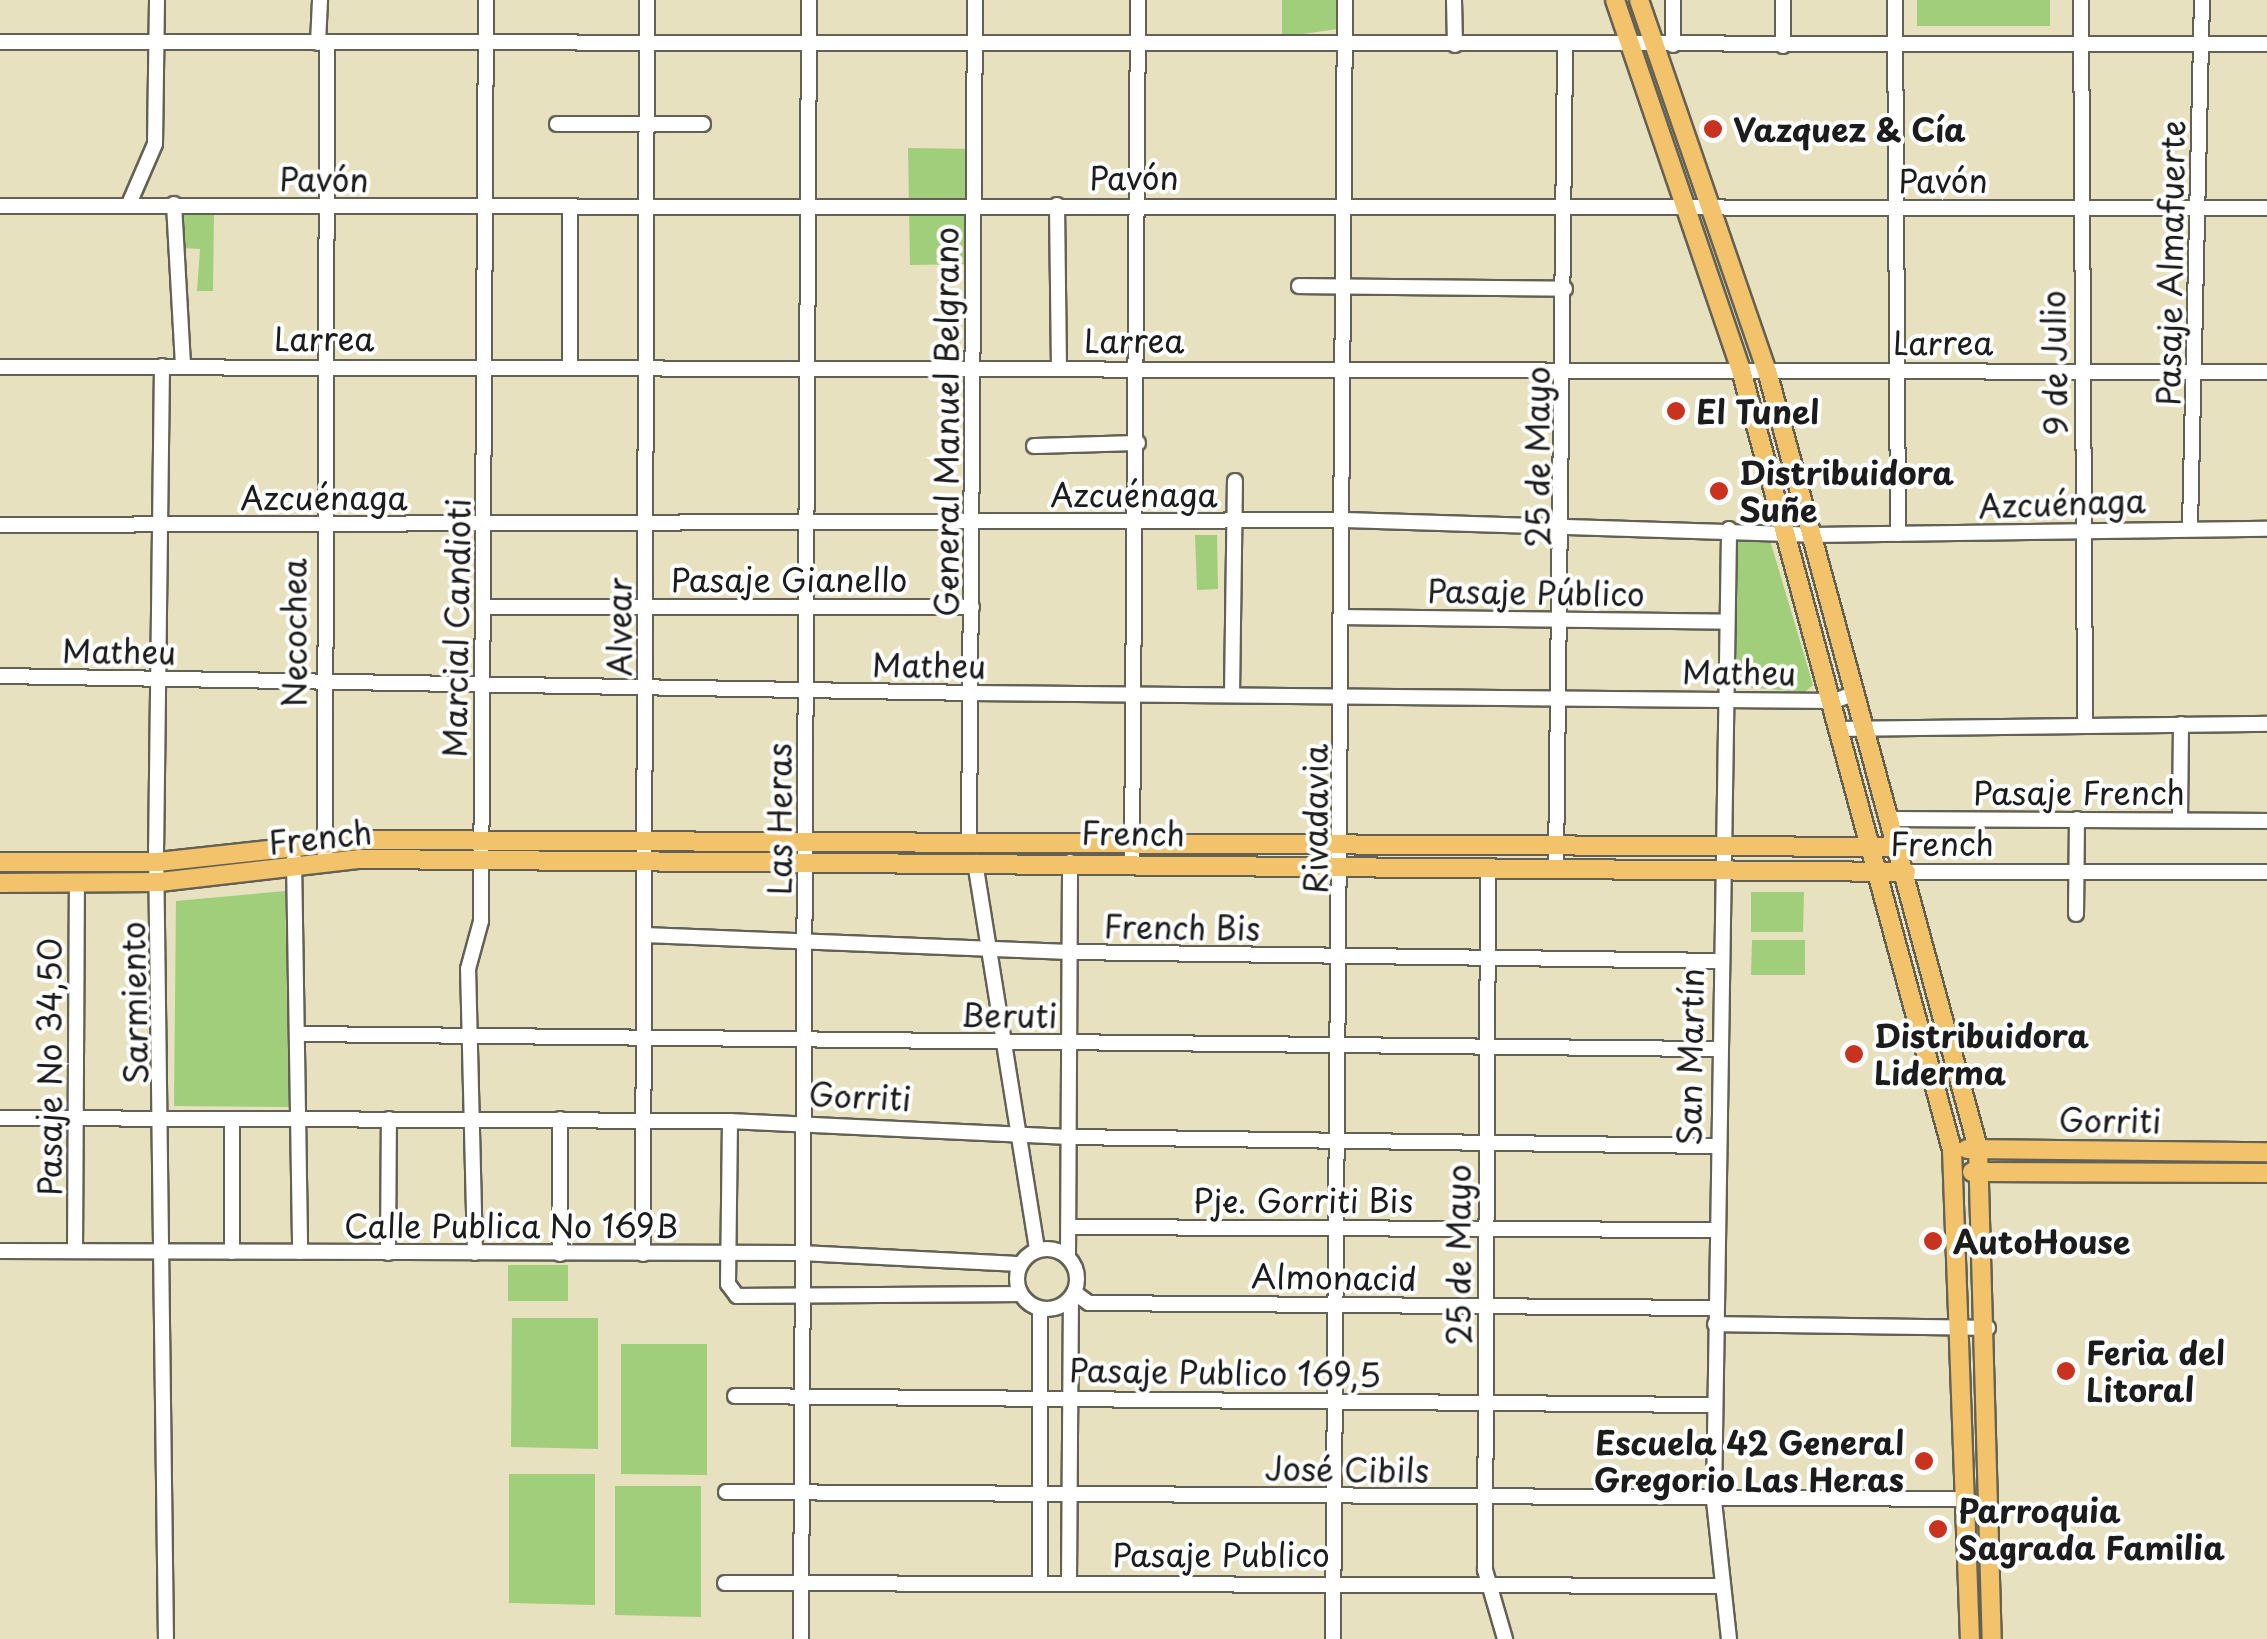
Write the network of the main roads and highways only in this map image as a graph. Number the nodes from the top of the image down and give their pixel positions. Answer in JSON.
{"nodes":[{"id":1,"x":1615,"y":0,"type":"edge"},
{"id":2,"x":1639,"y":0,"type":"edge"},
{"id":3,"x":1899,"y":847,"type":"junction"},
{"id":4,"x":1874,"y":852,"type":"junction"},
{"id":5,"x":972,"y":853,"type":"junction"},
{"id":6,"x":1132,"y":854,"type":"junction"},
{"id":7,"x":1343,"y":857,"type":"junction"},
{"id":8,"x":294,"y":858,"type":"junction"},
{"id":9,"x":0,"y":862,"type":"edge"},
{"id":10,"x":1906,"y":872,"type":"junction"},
{"id":11,"x":1880,"y":873,"type":"junction"},
{"id":12,"x":0,"y":883,"type":"edge"},
{"id":13,"x":1978,"y":1148,"type":"junction"},
{"id":14,"x":1952,"y":1150,"type":"junction"},
{"id":15,"x":2267,"y":1152,"type":"edge"},
{"id":16,"x":1982,"y":1170,"type":"junction"},
{"id":17,"x":2267,"y":1172,"type":"edge"},
{"id":18,"x":1956,"y":1175,"type":"junction"},
{"id":19,"x":1970,"y":1639,"type":"edge"},
{"id":20,"x":1992,"y":1639,"type":"edge"}],
"edges":[{"from":1,"to":4,"type":"main road"},
{"from":2,"to":3,"type":"main road"},
{"from":3,"to":4,"type":"main road","name":"French"},
{"from":3,"to":10,"type":"main road"},
{"from":4,"to":7,"type":"main road","name":"French"},
{"from":4,"to":11,"type":"main road"},
{"from":5,"to":6,"type":"main road","name":"French"},
{"from":5,"to":6,"type":"main road","name":"French"},
{"from":5,"to":8,"type":"main road","name":"French"},
{"from":6,"to":7,"type":"main road","name":"French"},
{"from":7,"to":11,"type":"main road","name":"French"},
{"from":8,"to":9,"type":"main road","name":"French"},
{"from":8,"to":12,"type":"main road","name":"French"},
{"from":10,"to":11,"type":"main road","name":"French"},
{"from":10,"to":13,"type":"main road"},
{"from":11,"to":14,"type":"main road"},
{"from":13,"to":14,"type":"main road","name":"Gorriti"},
{"from":13,"to":15,"type":"main road","name":"Gorriti"},
{"from":13,"to":16,"type":"main road"},
{"from":14,"to":18,"type":"main road"},
{"from":16,"to":17,"type":"main road","name":"Gorriti"},
{"from":16,"to":18,"type":"main road","name":"Gorriti"},
{"from":16,"to":20,"type":"main road"},
{"from":18,"to":19,"type":"main road"}]}
